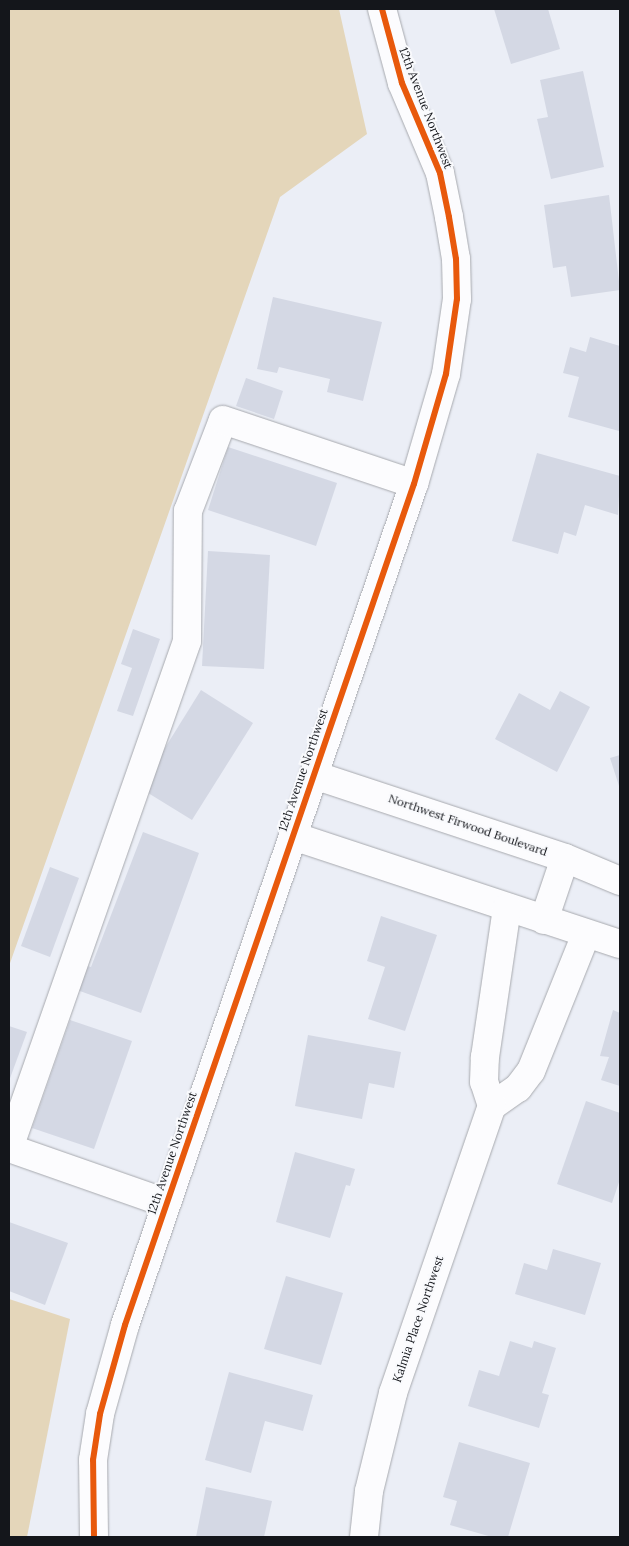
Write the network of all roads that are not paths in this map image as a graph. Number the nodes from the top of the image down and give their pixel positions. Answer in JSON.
{"nodes":[{"id":1,"x":382,"y":9,"type":"edge"},
{"id":2,"x":414,"y":484,"type":"junction"},
{"id":3,"x":314,"y":775,"type":"junction"},
{"id":4,"x":293,"y":836,"type":"junction"},
{"id":5,"x":565,"y":858,"type":"junction"},
{"id":6,"x":620,"y":881,"type":"edge"},
{"id":7,"x":507,"y":908,"type":"junction"},
{"id":8,"x":544,"y":920,"type":"junction"},
{"id":9,"x":586,"y":934,"type":"junction"},
{"id":10,"x":620,"y":944,"type":"edge"},
{"id":11,"x":492,"y":1106,"type":"junction"},
{"id":12,"x":166,"y":1203,"type":"junction"},
{"id":13,"x":94,"y":1537,"type":"edge"},
{"id":14,"x":364,"y":1537,"type":"edge"}],
"edges":[{"from":1,"to":2,"type":"street","name":"12th Avenue Northwest"},
{"from":2,"to":3,"type":"street","name":"12th Avenue Northwest"},
{"from":2,"to":12,"type":"street"},
{"from":3,"to":4,"type":"street","name":"12th Avenue Northwest"},
{"from":3,"to":5,"type":"street","name":"Northwest Firwood Boulevard"},
{"from":4,"to":7,"type":"street"},
{"from":4,"to":12,"type":"street","name":"12th Avenue Northwest"},
{"from":5,"to":6,"type":"street","name":"Northwest Firwood Boulevard"},
{"from":5,"to":8,"type":"street"},
{"from":7,"to":8,"type":"street"},
{"from":7,"to":11,"type":"street"},
{"from":8,"to":9,"type":"street"},
{"from":9,"to":10,"type":"street"},
{"from":9,"to":11,"type":"street"},
{"from":11,"to":14,"type":"street","name":"Kalmia Place Northwest"},
{"from":12,"to":13,"type":"street","name":"12th Avenue Northwest"}]}
